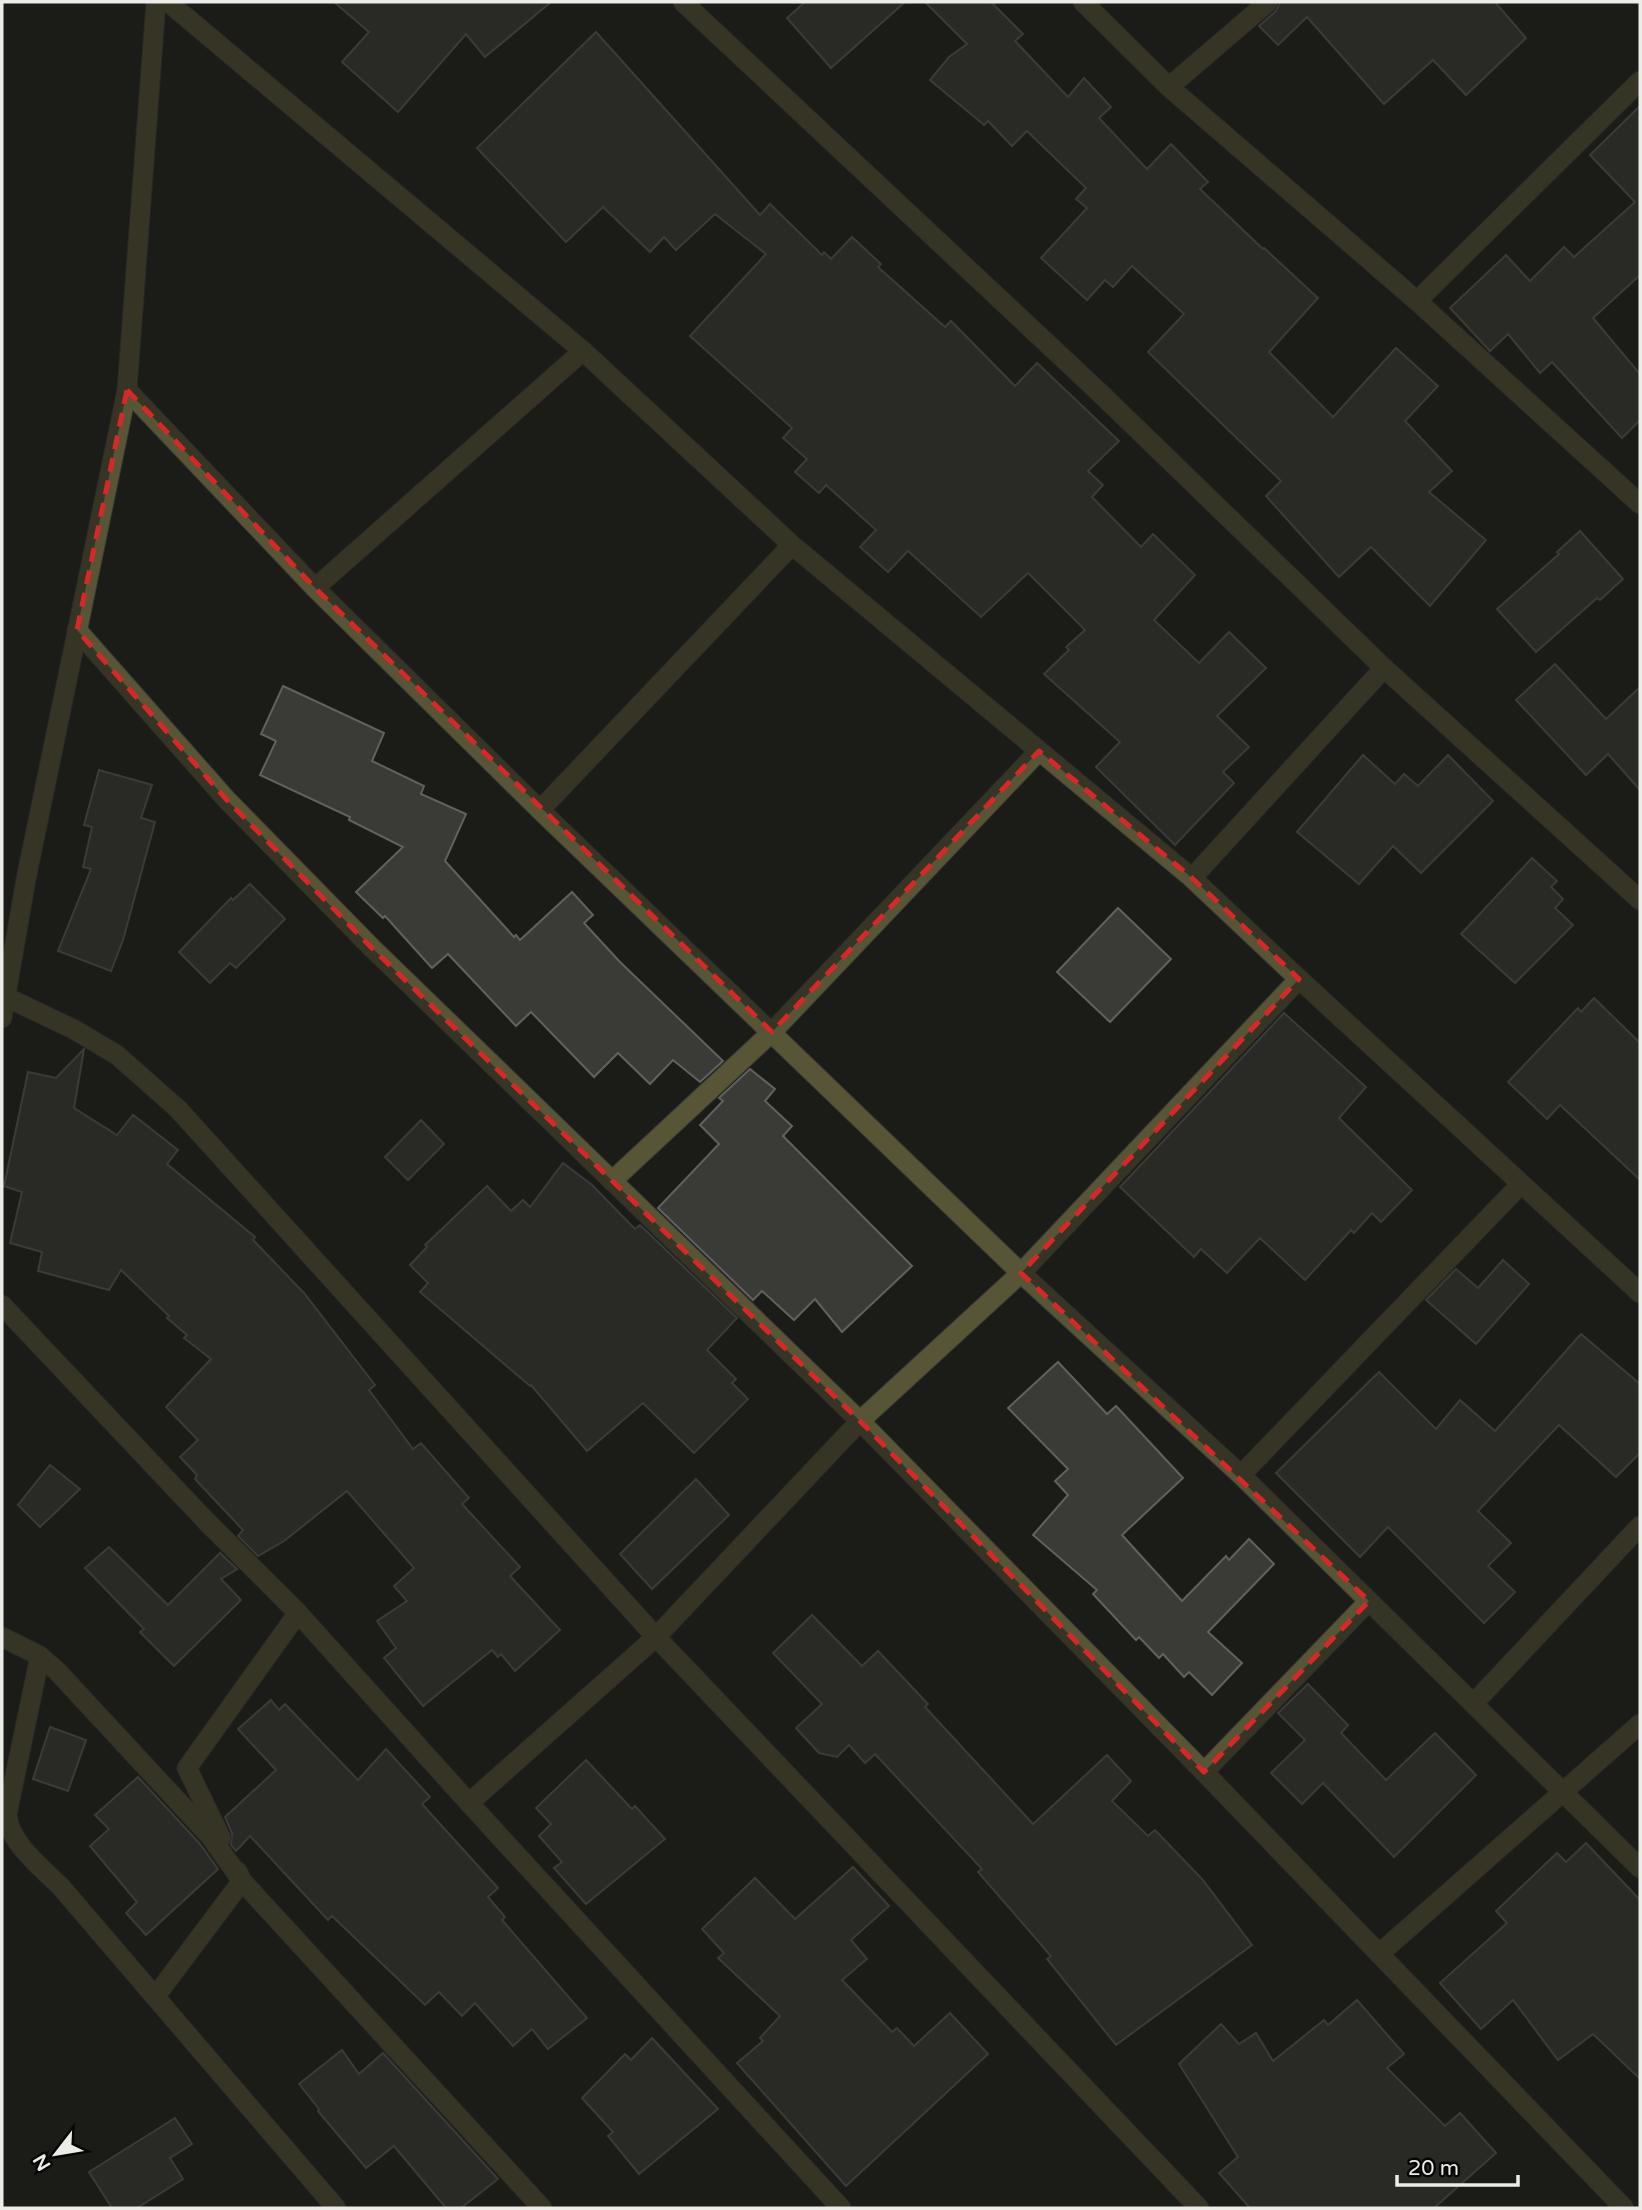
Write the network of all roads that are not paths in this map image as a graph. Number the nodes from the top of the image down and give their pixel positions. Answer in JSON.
{"nodes":[{"id":1,"x":156,"y":2,"type":"edge"},
{"id":2,"x":168,"y":2,"type":"edge"},
{"id":3,"x":683,"y":2,"type":"edge"},
{"id":4,"x":1083,"y":2,"type":"edge"},
{"id":5,"x":1268,"y":2,"type":"edge"},
{"id":6,"x":1640,"y":81,"type":"edge"},
{"id":7,"x":1169,"y":87,"type":"junction"},
{"id":8,"x":1417,"y":301,"type":"junction"},
{"id":9,"x":583,"y":351,"type":"junction"},
{"id":10,"x":127,"y":390,"type":"junction"},
{"id":11,"x":1640,"y":504,"type":"edge"},
{"id":12,"x":792,"y":545,"type":"junction"},
{"id":13,"x":315,"y":588,"type":"junction"},
{"id":14,"x":76,"y":630,"type":"junction"},
{"id":15,"x":1384,"y":668,"type":"junction"},
{"id":16,"x":1039,"y":751,"type":"junction"},
{"id":17,"x":540,"y":810,"type":"junction"},
{"id":18,"x":1192,"y":878,"type":"junction"},
{"id":19,"x":1640,"y":900,"type":"edge"},
{"id":20,"x":1298,"y":979,"type":"junction"},
{"id":21,"x":6,"y":997,"type":"junction"},
{"id":22,"x":2,"y":1018,"type":"edge"},
{"id":23,"x":772,"y":1032,"type":"junction"},
{"id":24,"x":612,"y":1181,"type":"junction"},
{"id":25,"x":1521,"y":1184,"type":"junction"},
{"id":26,"x":1021,"y":1273,"type":"junction"},
{"id":27,"x":1640,"y":1293,"type":"edge"},
{"id":28,"x":2,"y":1305,"type":"edge"},
{"id":29,"x":860,"y":1421,"type":"junction"},
{"id":30,"x":1241,"y":1475,"type":"junction"},
{"id":31,"x":1640,"y":1526,"type":"edge"},
{"id":32,"x":1369,"y":1601,"type":"junction"},
{"id":33,"x":298,"y":1613,"type":"junction"},
{"id":34,"x":2,"y":1637,"type":"edge"},
{"id":35,"x":656,"y":1637,"type":"junction"},
{"id":36,"x":40,"y":1656,"type":"junction"},
{"id":37,"x":1474,"y":1703,"type":"junction"},
{"id":38,"x":1640,"y":1724,"type":"edge"},
{"id":39,"x":1204,"y":1772,"type":"junction"},
{"id":40,"x":1563,"y":1793,"type":"junction"},
{"id":41,"x":468,"y":1803,"type":"junction"},
{"id":42,"x":1640,"y":1868,"type":"edge"},
{"id":43,"x":242,"y":1881,"type":"junction"},
{"id":44,"x":1379,"y":1954,"type":"junction"},
{"id":45,"x":155,"y":1997,"type":"junction"},
{"id":46,"x":336,"y":2208,"type":"edge"},
{"id":47,"x":542,"y":2208,"type":"edge"},
{"id":48,"x":841,"y":2208,"type":"edge"},
{"id":49,"x":1199,"y":2208,"type":"edge"},
{"id":50,"x":1624,"y":2208,"type":"edge"}],
"edges":[{"from":1,"to":10,"type":"street"},
{"from":2,"to":9,"type":"street"},
{"from":3,"to":15,"type":"street"},
{"from":4,"to":7,"type":"street"},
{"from":5,"to":7,"type":"street"},
{"from":6,"to":8,"type":"street"},
{"from":7,"to":8,"type":"street"},
{"from":8,"to":11,"type":"street"},
{"from":9,"to":12,"type":"street"},
{"from":9,"to":13,"type":"street"},
{"from":10,"to":13,"type":"street"},
{"from":10,"to":14,"type":"street"},
{"from":12,"to":16,"type":"street"},
{"from":12,"to":17,"type":"street"},
{"from":13,"to":17,"type":"street"},
{"from":14,"to":21,"type":"street"},
{"from":14,"to":24,"type":"street"},
{"from":15,"to":18,"type":"street"},
{"from":15,"to":19,"type":"street"},
{"from":16,"to":18,"type":"street"},
{"from":16,"to":23,"type":"street"},
{"from":17,"to":23,"type":"street"},
{"from":18,"to":20,"type":"street"},
{"from":20,"to":25,"type":"street"},
{"from":20,"to":26,"type":"street"},
{"from":21,"to":22,"type":"street"},
{"from":21,"to":35,"type":"street"},
{"from":23,"to":24,"type":"street"},
{"from":23,"to":26,"type":"street"},
{"from":24,"to":29,"type":"street"},
{"from":25,"to":27,"type":"street"},
{"from":25,"to":30,"type":"street"},
{"from":26,"to":29,"type":"street"},
{"from":26,"to":30,"type":"street"},
{"from":28,"to":33,"type":"street"},
{"from":29,"to":35,"type":"street"},
{"from":29,"to":39,"type":"street"},
{"from":30,"to":32,"type":"street"},
{"from":31,"to":37,"type":"street"},
{"from":32,"to":37,"type":"street"},
{"from":32,"to":39,"type":"street"},
{"from":33,"to":41,"type":"street"},
{"from":33,"to":43,"type":"street"},
{"from":34,"to":36,"type":"street"},
{"from":35,"to":41,"type":"street"},
{"from":35,"to":49,"type":"street"},
{"from":36,"to":43,"type":"street"},
{"from":36,"to":45,"type":"street"},
{"from":37,"to":40,"type":"street"},
{"from":38,"to":40,"type":"street"},
{"from":39,"to":44,"type":"street"},
{"from":40,"to":42,"type":"street"},
{"from":40,"to":44,"type":"street"},
{"from":41,"to":48,"type":"street"},
{"from":43,"to":45,"type":"street"},
{"from":43,"to":47,"type":"street"},
{"from":44,"to":50,"type":"street"},
{"from":45,"to":46,"type":"street"}]}
